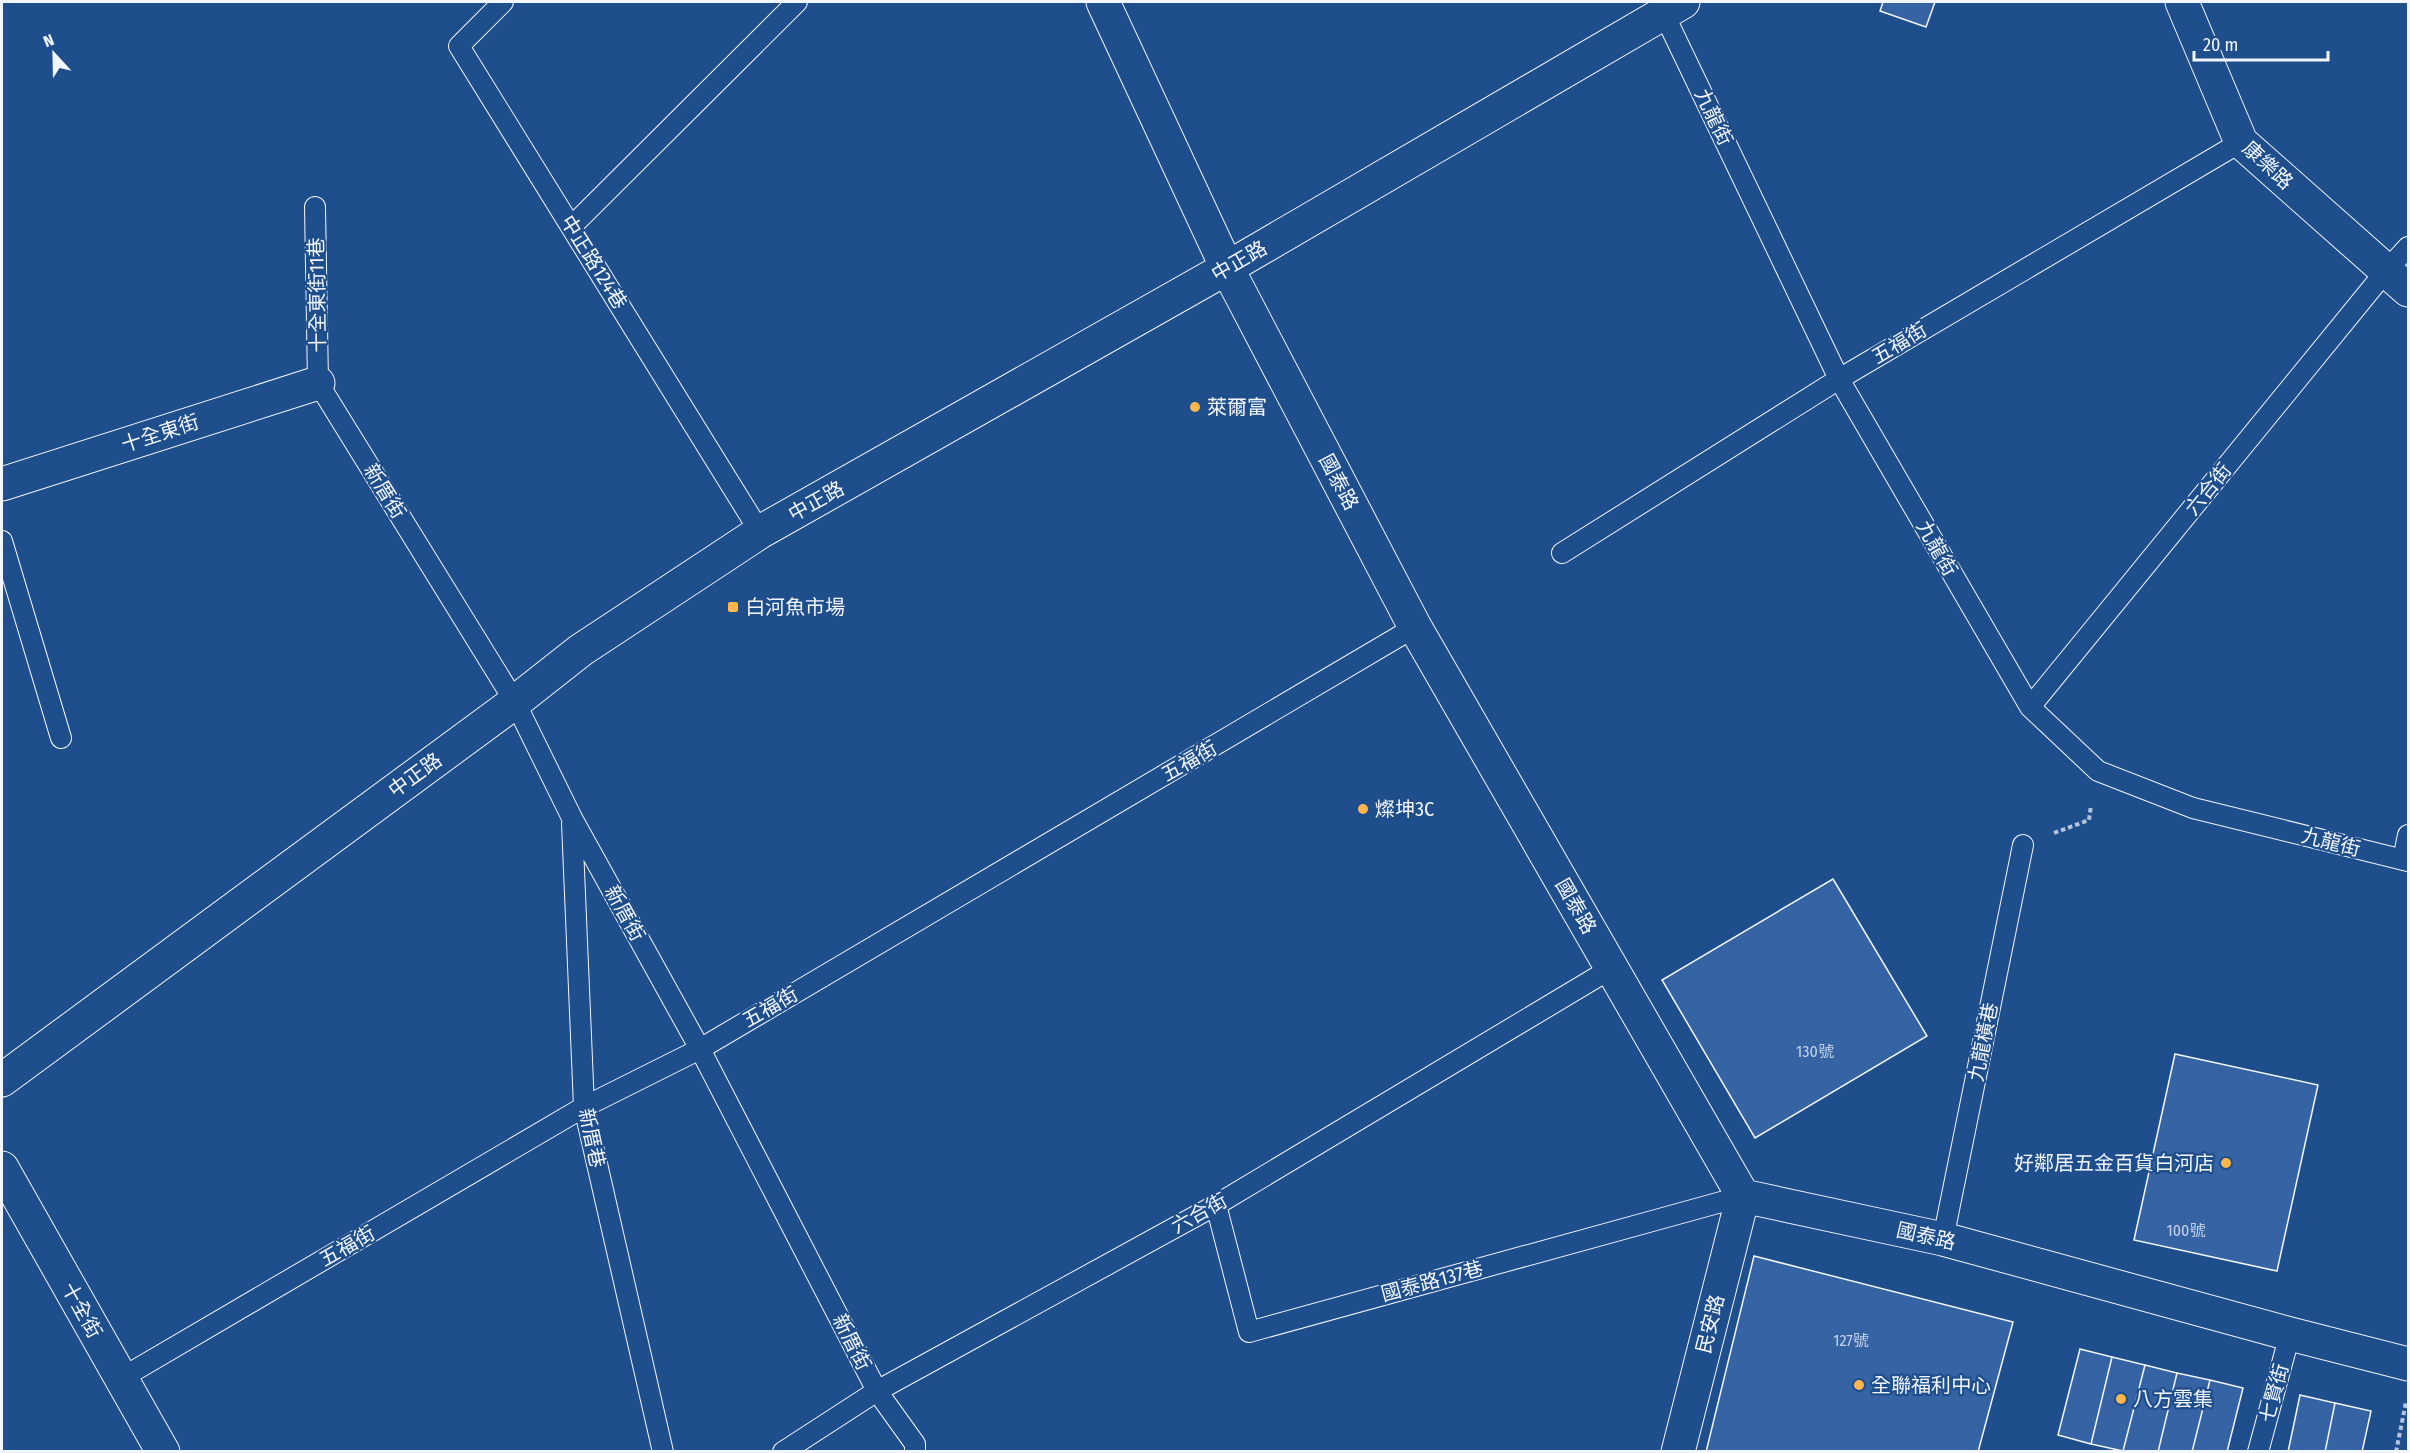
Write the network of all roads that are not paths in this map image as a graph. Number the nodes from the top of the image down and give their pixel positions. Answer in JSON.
{"nodes":[{"id":1,"x":503,"y":2,"type":"edge"},
{"id":2,"x":797,"y":2,"type":"edge"},
{"id":3,"x":1103,"y":2,"type":"edge"},
{"id":4,"x":2182,"y":2,"type":"edge"},
{"id":5,"x":1673,"y":7,"type":"edge"},
{"id":6,"x":2241,"y":142,"type":"junction"},
{"id":7,"x":315,"y":207,"type":"dead end"},
{"id":8,"x":572,"y":226,"type":"junction"},
{"id":9,"x":2409,"y":248,"type":"edge"},
{"id":10,"x":1227,"y":268,"type":"junction"},
{"id":11,"x":2397,"y":281,"type":"edge"},
{"id":12,"x":1839,"y":379,"type":"junction"},
{"id":13,"x":318,"y":383,"type":"junction"},
{"id":14,"x":2,"y":484,"type":"edge"},
{"id":15,"x":760,"y":532,"type":"junction"},
{"id":16,"x":2,"y":541,"type":"edge"},
{"id":17,"x":1562,"y":553,"type":"dead end"},
{"id":18,"x":1415,"y":627,"type":"junction"},
{"id":19,"x":515,"y":702,"type":"junction"},
{"id":20,"x":2030,"y":707,"type":"junction"},
{"id":21,"x":61,"y":738,"type":"dead end"},
{"id":22,"x":572,"y":818,"type":"junction"},
{"id":23,"x":2409,"y":835,"type":"edge"},
{"id":24,"x":2023,"y":845,"type":"road end"},
{"id":25,"x":2406,"y":861,"type":"edge"},
{"id":26,"x":1612,"y":968,"type":"junction"},
{"id":27,"x":700,"y":1048,"type":"junction"},
{"id":28,"x":2,"y":1080,"type":"edge"},
{"id":29,"x":584,"y":1107,"type":"junction"},
{"id":30,"x":2,"y":1167,"type":"edge"},
{"id":31,"x":1743,"y":1196,"type":"junction"},
{"id":32,"x":1216,"y":1205,"type":"junction"},
{"id":33,"x":1943,"y":1239,"type":"junction"},
{"id":34,"x":2290,"y":1334,"type":"junction"},
{"id":35,"x":2409,"y":1364,"type":"edge"},
{"id":36,"x":120,"y":1379,"type":"junction"},
{"id":37,"x":877,"y":1391,"type":"junction"},
{"id":38,"x":163,"y":1452,"type":"edge"},
{"id":39,"x":663,"y":1452,"type":"edge"},
{"id":40,"x":783,"y":1452,"type":"edge"},
{"id":41,"x":915,"y":1452,"type":"edge"},
{"id":42,"x":1678,"y":1452,"type":"edge"},
{"id":43,"x":2258,"y":1452,"type":"edge"}],
"edges":[{"from":1,"to":8,"type":"lane","name":"中正路124巷"},
{"from":2,"to":8,"type":"lane"},
{"from":3,"to":10,"type":"street","name":"國泰路"},
{"from":4,"to":6,"type":"street","name":"康樂路"},
{"from":5,"to":10,"type":"street","name":"中正路"},
{"from":5,"to":12,"type":"lane","name":"九龍街"},
{"from":6,"to":11,"type":"street","name":"康樂路"},
{"from":6,"to":12,"type":"lane","name":"五福街"},
{"from":7,"to":13,"type":"lane","name":"十全東街11巷"},
{"from":8,"to":15,"type":"lane","name":"中正路124巷"},
{"from":9,"to":11,"type":"lane","name":"六合街"},
{"from":10,"to":15,"type":"street","name":"中正路"},
{"from":10,"to":18,"type":"street","name":"國泰路"},
{"from":11,"to":20,"type":"lane","name":"六合街"},
{"from":12,"to":17,"type":"lane","name":"五福街"},
{"from":12,"to":20,"type":"lane","name":"九龍街"},
{"from":13,"to":14,"type":"street","name":"十全東街"},
{"from":13,"to":19,"type":"lane","name":"新厝街"},
{"from":15,"to":19,"type":"street","name":"中正路"},
{"from":16,"to":21,"type":"lane"},
{"from":18,"to":26,"type":"street","name":"國泰路"},
{"from":18,"to":27,"type":"lane","name":"五福街"},
{"from":19,"to":22,"type":"lane","name":"新厝街"},
{"from":19,"to":28,"type":"street","name":"中正路"},
{"from":20,"to":25,"type":"lane","name":"九龍街"},
{"from":22,"to":27,"type":"lane","name":"新厝街"},
{"from":22,"to":29,"type":"lane","name":"新厝巷"},
{"from":23,"to":25,"type":"lane"},
{"from":24,"to":33,"type":"lane","name":"九龍橫巷"},
{"from":26,"to":31,"type":"street","name":"國泰路"},
{"from":26,"to":32,"type":"lane","name":"六合街"},
{"from":27,"to":29,"type":"lane","name":"五福街"},
{"from":27,"to":37,"type":"lane","name":"新厝街"},
{"from":29,"to":36,"type":"lane","name":"五福街"},
{"from":29,"to":39,"type":"lane","name":"新厝巷"},
{"from":30,"to":36,"type":"street","name":"十全街"},
{"from":31,"to":32,"type":"lane","name":"國泰路137巷"},
{"from":31,"to":33,"type":"street","name":"國泰路"},
{"from":31,"to":42,"type":"street","name":"民安路"},
{"from":32,"to":37,"type":"lane","name":"六合街"},
{"from":33,"to":34,"type":"street","name":"國泰路"},
{"from":34,"to":35,"type":"street","name":"國泰路"},
{"from":34,"to":43,"type":"lane","name":"七賢街"},
{"from":36,"to":38,"type":"street","name":"十全街"},
{"from":37,"to":40,"type":"lane","name":"六合街"},
{"from":37,"to":41,"type":"lane","name":"新厝街"}]}
